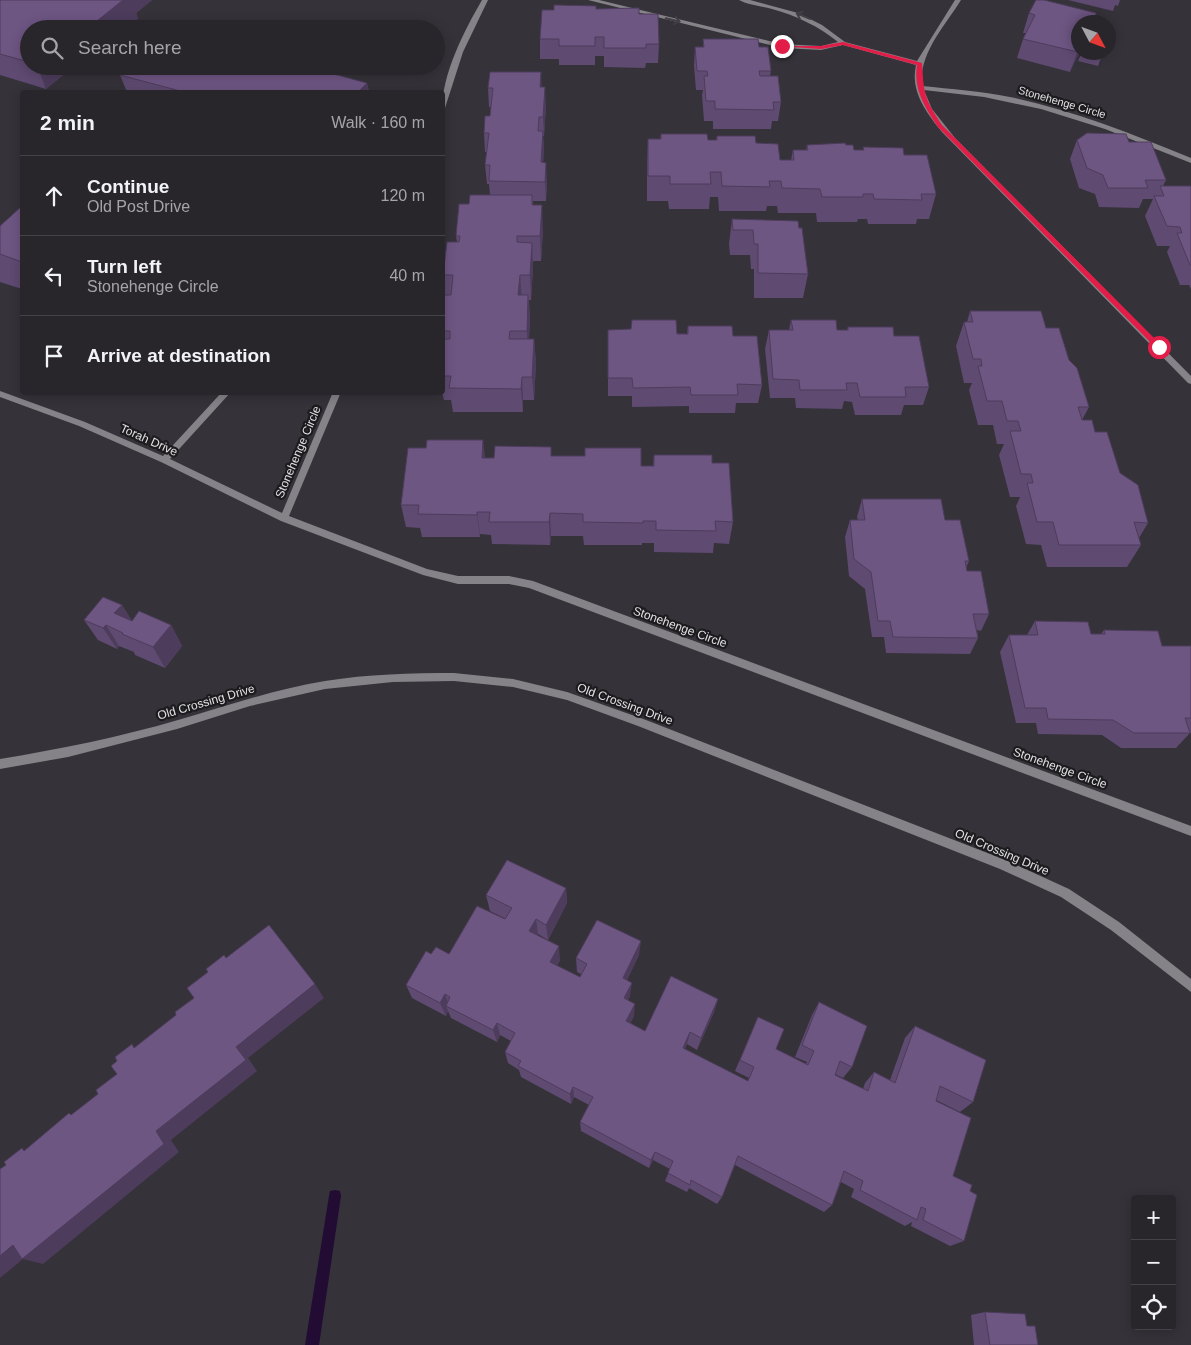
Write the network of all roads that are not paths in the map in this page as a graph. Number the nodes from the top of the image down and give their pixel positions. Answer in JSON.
{"nodes":[{"id":1,"x":486,"y":0,"type":"edge"},
{"id":2,"x":591,"y":0,"type":"edge"},
{"id":3,"x":742,"y":0,"type":"edge"},
{"id":4,"x":958,"y":0,"type":"edge"},
{"id":5,"x":843,"y":43,"type":"junction"},
{"id":6,"x":920,"y":64,"type":"junction"},
{"id":7,"x":920,"y":88,"type":"junction"},
{"id":8,"x":445,"y":97,"type":"edge"},
{"id":9,"x":1191,"y":160,"type":"edge"},
{"id":10,"x":1191,"y":381,"type":"edge"},
{"id":11,"x":0,"y":394,"type":"edge"},
{"id":12,"x":224,"y":395,"type":"edge"},
{"id":13,"x":336,"y":395,"type":"edge"},
{"id":14,"x":164,"y":460,"type":"junction"},
{"id":15,"x":284,"y":518,"type":"junction"},
{"id":16,"x":0,"y":764,"type":"edge"},
{"id":17,"x":1191,"y":830,"type":"edge"},
{"id":18,"x":1191,"y":986,"type":"edge"}],
"edges":[{"from":1,"to":8,"type":"street"},
{"from":2,"to":5,"type":"street","one_way":true},
{"from":5,"to":3,"type":"street","one_way":true},
{"from":4,"to":6,"type":"street"},
{"from":5,"to":6,"type":"street"},
{"from":6,"to":7,"type":"street"},
{"from":7,"to":9,"type":"street","name":"Stonehenge Circle"},
{"from":7,"to":10,"type":"street"},
{"from":11,"to":14,"type":"street","name":"Torah Drive"},
{"from":12,"to":14,"type":"street"},
{"from":13,"to":15,"type":"street","name":"Stonehenge Circle"},
{"from":14,"to":15,"type":"street","name":"Torah Drive"},
{"from":15,"to":17,"type":"street","name":"Stonehenge Circle"},
{"from":16,"to":18,"type":"street","name":"Old Crossing Drive"}]}
